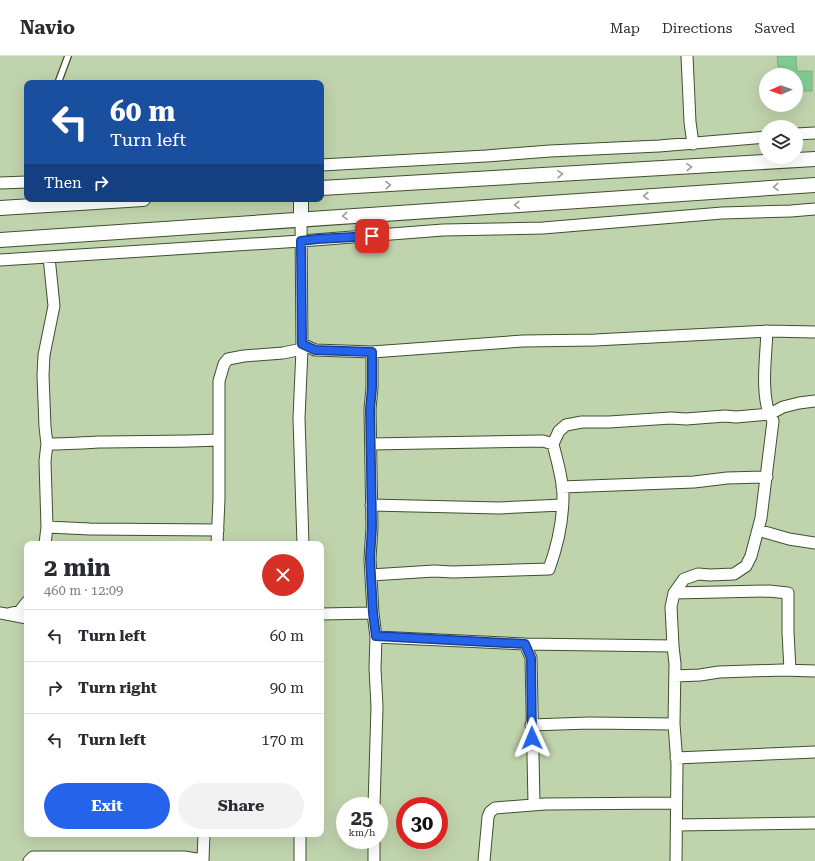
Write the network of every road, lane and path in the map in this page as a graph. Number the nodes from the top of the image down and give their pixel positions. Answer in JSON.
{"nodes":[{"id":1,"x":68,"y":56,"type":"edge"},
{"id":2,"x":687,"y":56,"type":"edge"},
{"id":3,"x":59,"y":80,"type":"edge"},
{"id":4,"x":815,"y":133,"type":"edge"},
{"id":5,"x":803,"y":134,"type":"edge"},
{"id":6,"x":759,"y":138,"type":"edge"},
{"id":7,"x":693,"y":144,"type":"junction"},
{"id":8,"x":815,"y":160,"type":"edge"},
{"id":9,"x":324,"y":165,"type":"edge"},
{"id":10,"x":24,"y":182,"type":"edge"},
{"id":11,"x":0,"y":183,"type":"edge"},
{"id":12,"x":815,"y":185,"type":"edge"},
{"id":13,"x":324,"y":188,"type":"edge"},
{"id":14,"x":95,"y":202,"type":"edge"},
{"id":15,"x":301,"y":202,"type":"edge"},
{"id":16,"x":0,"y":208,"type":"edge"},
{"id":17,"x":815,"y":209,"type":"edge"},
{"id":18,"x":301,"y":220,"type":"junction"},
{"id":19,"x":0,"y":240,"type":"edge"},
{"id":20,"x":301,"y":241,"type":"junction"},
{"id":21,"x":48,"y":257,"type":"junction"},
{"id":22,"x":0,"y":260,"type":"edge"},
{"id":23,"x":767,"y":331,"type":"junction"},
{"id":24,"x":815,"y":332,"type":"edge"},
{"id":25,"x":302,"y":347,"type":"junction"},
{"id":26,"x":372,"y":352,"type":"junction"},
{"id":27,"x":815,"y":401,"type":"edge"},
{"id":28,"x":770,"y":414,"type":"junction"},
{"id":29,"x":219,"y":440,"type":"junction"},
{"id":30,"x":47,"y":444,"type":"junction"},
{"id":31,"x":371,"y":444,"type":"junction"},
{"id":32,"x":553,"y":444,"type":"junction"},
{"id":33,"x":767,"y":477,"type":"junction"},
{"id":34,"x":562,"y":487,"type":"junction"},
{"id":35,"x":371,"y":505,"type":"junction"},
{"id":36,"x":562,"y":505,"type":"junction"},
{"id":37,"x":47,"y":527,"type":"junction"},
{"id":38,"x":218,"y":530,"type":"junction"},
{"id":39,"x":758,"y":530,"type":"junction"},
{"id":40,"x":45,"y":541,"type":"edge"},
{"id":41,"x":217,"y":541,"type":"edge"},
{"id":42,"x":303,"y":541,"type":"edge"},
{"id":43,"x":815,"y":543,"type":"edge"},
{"id":44,"x":371,"y":575,"type":"junction"},
{"id":45,"x":674,"y":593,"type":"junction"},
{"id":46,"x":24,"y":606,"type":"edge"},
{"id":47,"x":373,"y":613,"type":"junction"},
{"id":48,"x":4,"y":614,"type":"edge"},
{"id":49,"x":324,"y":614,"type":"edge"},
{"id":50,"x":24,"y":617,"type":"edge"},
{"id":51,"x":376,"y":636,"type":"junction"},
{"id":52,"x":525,"y":644,"type":"junction"},
{"id":53,"x":673,"y":646,"type":"junction"},
{"id":54,"x":790,"y":670,"type":"junction"},
{"id":55,"x":815,"y":671,"type":"edge"},
{"id":56,"x":674,"y":676,"type":"junction"},
{"id":57,"x":674,"y":724,"type":"junction"},
{"id":58,"x":531,"y":725,"type":"junction"},
{"id":59,"x":815,"y":752,"type":"edge"},
{"id":60,"x":676,"y":758,"type":"junction"},
{"id":61,"x":374,"y":797,"type":"edge"},
{"id":62,"x":676,"y":803,"type":"junction"},
{"id":63,"x":534,"y":804,"type":"junction"},
{"id":64,"x":815,"y":823,"type":"edge"},
{"id":65,"x":677,"y":825,"type":"junction"},
{"id":66,"x":204,"y":837,"type":"edge"},
{"id":67,"x":300,"y":837,"type":"edge"},
{"id":68,"x":374,"y":849,"type":"edge"},
{"id":69,"x":203,"y":860,"type":"edge"},
{"id":70,"x":29,"y":861,"type":"edge"},
{"id":71,"x":300,"y":861,"type":"edge"},
{"id":72,"x":374,"y":861,"type":"edge"},
{"id":73,"x":484,"y":861,"type":"edge"},
{"id":74,"x":676,"y":861,"type":"edge"}],
"edges":[{"from":1,"to":3,"type":"lane"},
{"from":2,"to":7,"type":"street"},
{"from":4,"to":5,"type":"street"},
{"from":6,"to":7,"type":"street"},
{"from":7,"to":9,"type":"street"},
{"from":13,"to":8,"type":"street","one_way":true},
{"from":10,"to":11,"type":"street"},
{"from":12,"to":18,"type":"street","one_way":true},
{"from":14,"to":16,"type":"street"},
{"from":15,"to":18,"type":"street"},
{"from":17,"to":20,"type":"street"},
{"from":18,"to":19,"type":"street"},
{"from":18,"to":20,"type":"street"},
{"from":20,"to":21,"type":"street"},
{"from":20,"to":25,"type":"street"},
{"from":21,"to":22,"type":"street"},
{"from":21,"to":30,"type":"street"},
{"from":23,"to":24,"type":"street"},
{"from":23,"to":26,"type":"street"},
{"from":23,"to":28,"type":"street"},
{"from":25,"to":26,"type":"street"},
{"from":25,"to":29,"type":"street"},
{"from":25,"to":42,"type":"street"},
{"from":26,"to":31,"type":"street"},
{"from":27,"to":28,"type":"street"},
{"from":28,"to":32,"type":"street"},
{"from":28,"to":33,"type":"street"},
{"from":29,"to":30,"type":"street"},
{"from":29,"to":38,"type":"street"},
{"from":30,"to":37,"type":"street"},
{"from":31,"to":32,"type":"street"},
{"from":31,"to":35,"type":"street"},
{"from":32,"to":34,"type":"street"},
{"from":33,"to":34,"type":"street"},
{"from":33,"to":39,"type":"street"},
{"from":34,"to":36,"type":"street"},
{"from":35,"to":36,"type":"street"},
{"from":35,"to":44,"type":"street"},
{"from":36,"to":44,"type":"street"},
{"from":37,"to":38,"type":"street"},
{"from":37,"to":40,"type":"street"},
{"from":38,"to":41,"type":"street"},
{"from":39,"to":43,"type":"street"},
{"from":39,"to":45,"type":"street"},
{"from":44,"to":47,"type":"street"},
{"from":45,"to":53,"type":"street"},
{"from":45,"to":54,"type":"street"},
{"from":46,"to":48,"type":"street"},
{"from":47,"to":49,"type":"street"},
{"from":47,"to":51,"type":"street"},
{"from":48,"to":50,"type":"street"},
{"from":51,"to":52,"type":"street"},
{"from":51,"to":61,"type":"street"},
{"from":52,"to":53,"type":"street"},
{"from":52,"to":58,"type":"street"},
{"from":53,"to":56,"type":"street"},
{"from":54,"to":55,"type":"street"},
{"from":54,"to":56,"type":"street"},
{"from":56,"to":57,"type":"street"},
{"from":57,"to":58,"type":"street"},
{"from":57,"to":60,"type":"street"},
{"from":58,"to":63,"type":"street"},
{"from":59,"to":60,"type":"street"},
{"from":60,"to":62,"type":"street"},
{"from":62,"to":63,"type":"street"},
{"from":62,"to":65,"type":"street"},
{"from":63,"to":73,"type":"street"},
{"from":64,"to":65,"type":"street"},
{"from":65,"to":74,"type":"street"},
{"from":66,"to":69,"type":"street"},
{"from":67,"to":71,"type":"street"},
{"from":68,"to":72,"type":"street"},
{"from":69,"to":70,"type":"street"}]}
